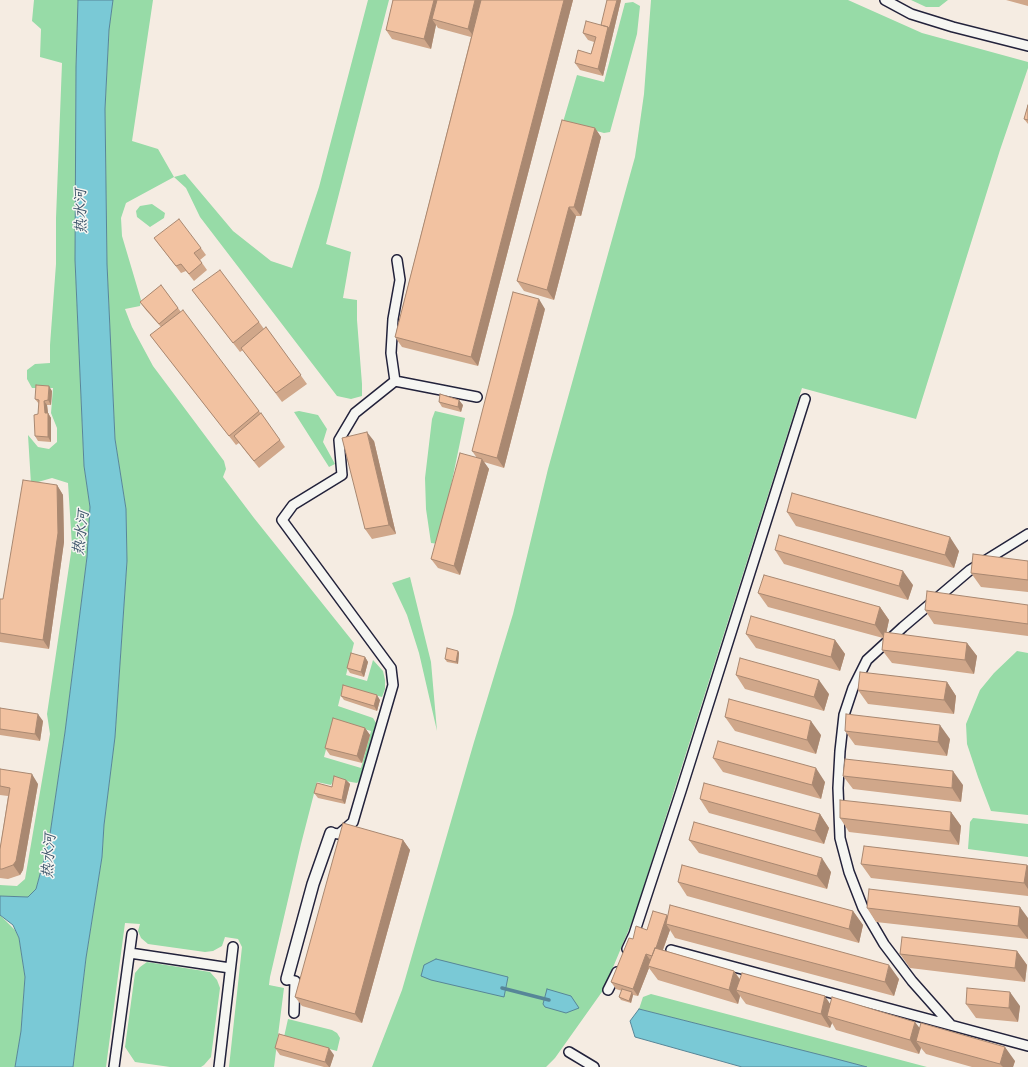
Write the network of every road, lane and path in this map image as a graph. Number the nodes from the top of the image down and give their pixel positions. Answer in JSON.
{"nodes":[{"id":1,"x":885,"y":0,"type":"edge"},
{"id":2,"x":1028,"y":46,"type":"edge"},
{"id":3,"x":397,"y":260,"type":"dead end"},
{"id":4,"x":395,"y":381,"type":"junction"},
{"id":5,"x":477,"y":397,"type":"dead end"},
{"id":6,"x":805,"y":399,"type":"dead end"},
{"id":7,"x":1028,"y":534,"type":"edge"},
{"id":8,"x":331,"y":833,"type":"joint"},
{"id":9,"x":132,"y":934,"type":"dead end"},
{"id":10,"x":233,"y":947,"type":"dead end"},
{"id":11,"x":671,"y":950,"type":"dead end"},
{"id":12,"x":130,"y":953,"type":"junction"},
{"id":13,"x":230,"y":968,"type":"junction"},
{"id":14,"x":287,"y":979,"type":"joint"},
{"id":15,"x":608,"y":990,"type":"dead end"},
{"id":16,"x":294,"y":1013,"type":"dead end"},
{"id":17,"x":950,"y":1025,"type":"junction"},
{"id":18,"x":1028,"y":1046,"type":"edge"},
{"id":19,"x":569,"y":1052,"type":"dead end"},
{"id":20,"x":114,"y":1067,"type":"edge"},
{"id":21,"x":219,"y":1067,"type":"edge"},
{"id":22,"x":594,"y":1067,"type":"edge"}],
"edges":[{"from":1,"to":2,"type":"street"},
{"from":3,"to":4,"type":"street"},
{"from":4,"to":5,"type":"street"},
{"from":4,"to":8,"type":"street"},
{"from":6,"to":15,"type":"street"},
{"from":7,"to":17,"type":"street"},
{"from":8,"to":14,"type":"street"},
{"from":9,"to":12,"type":"street"},
{"from":10,"to":13,"type":"street"},
{"from":11,"to":17,"type":"street"},
{"from":12,"to":13,"type":"street"},
{"from":12,"to":20,"type":"street"},
{"from":13,"to":21,"type":"street"},
{"from":14,"to":16,"type":"street"},
{"from":17,"to":18,"type":"street"},
{"from":19,"to":22,"type":"street"}]}
